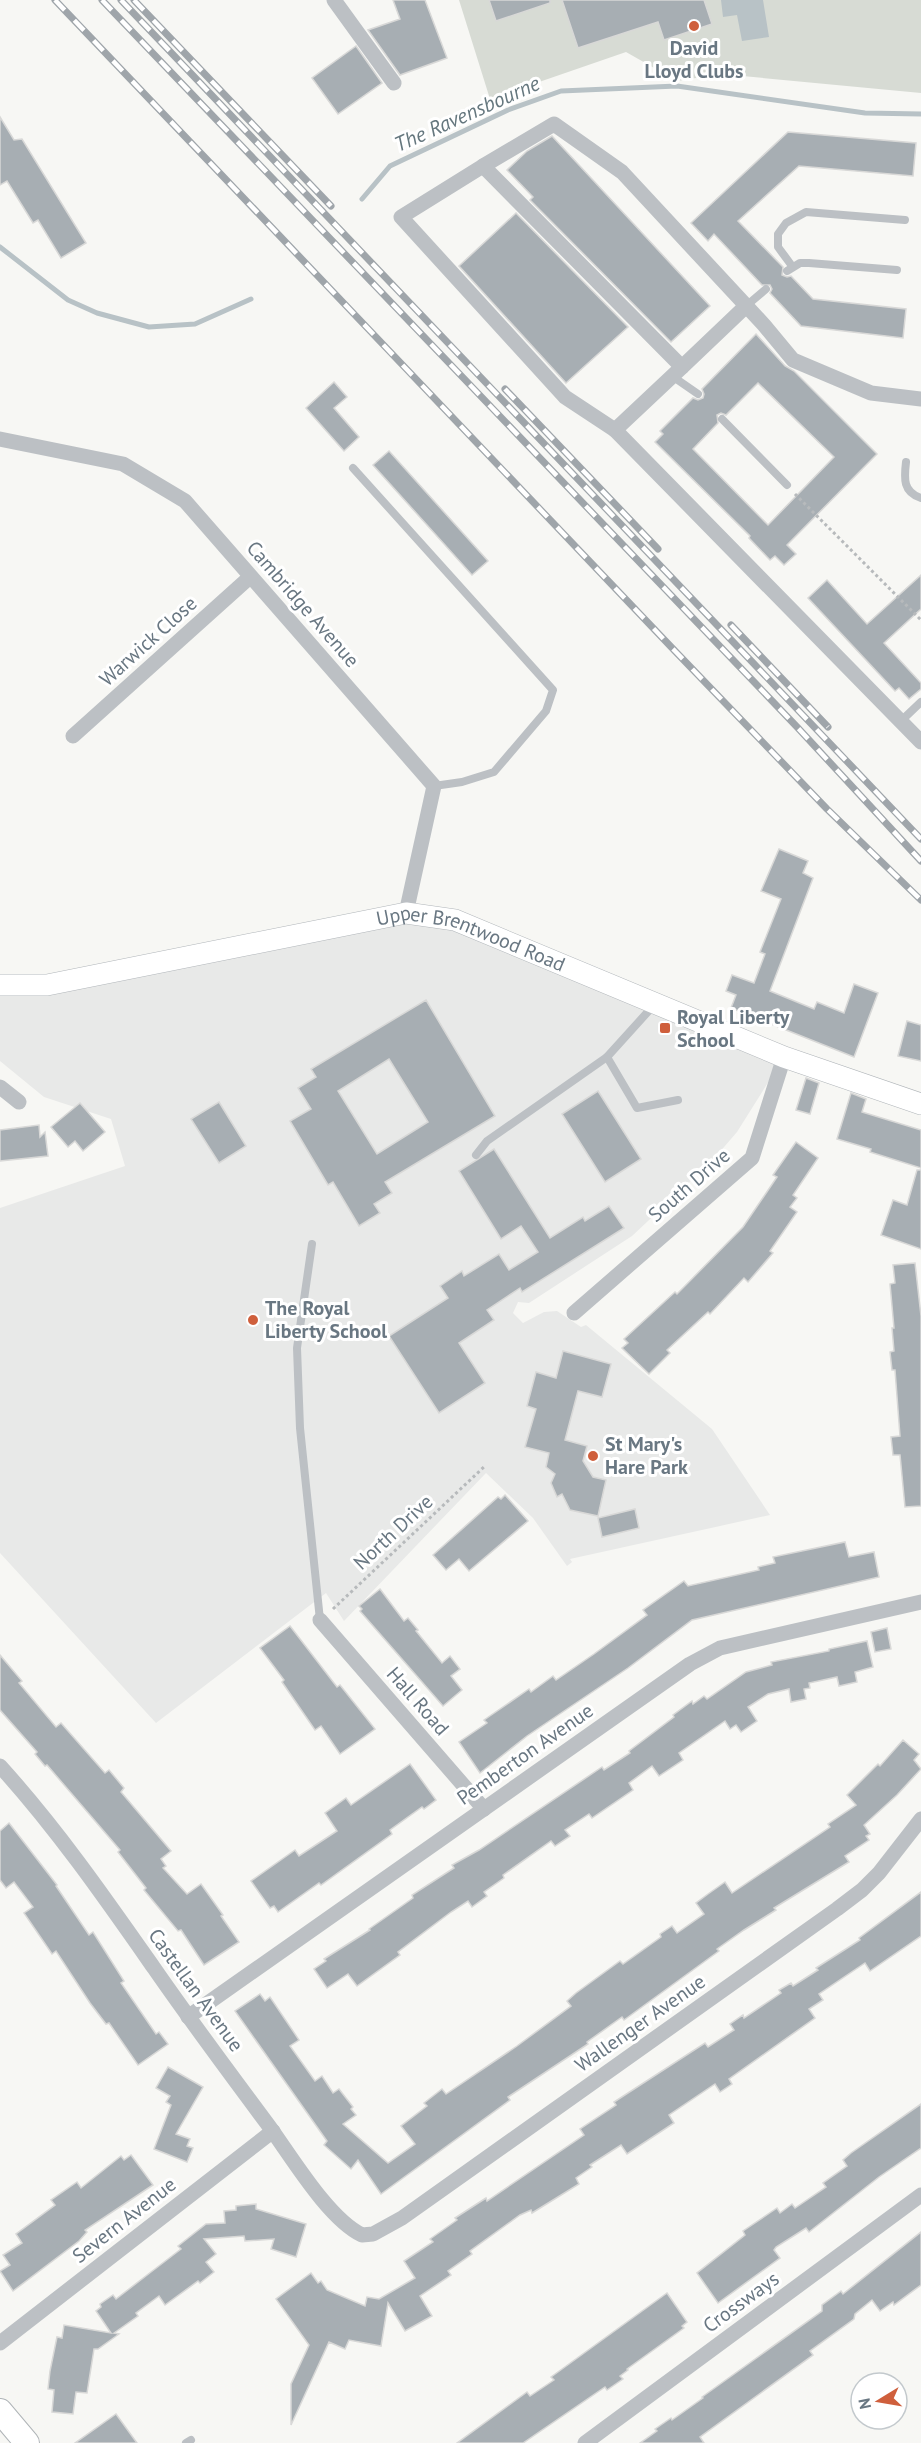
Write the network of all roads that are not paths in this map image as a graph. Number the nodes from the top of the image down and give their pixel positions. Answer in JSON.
{"nodes":[{"id":1,"x":334,"y":0,"type":"edge"},
{"id":2,"x":394,"y":83,"type":"dead end"},
{"id":3,"x":483,"y":166,"type":"junction"},
{"id":4,"x":905,"y":220,"type":"dead end"},
{"id":5,"x":897,"y":270,"type":"dead end"},
{"id":6,"x":766,"y":289,"type":"dead end"},
{"id":7,"x":745,"y":306,"type":"junction"},
{"id":8,"x":676,"y":371,"type":"junction"},
{"id":9,"x":698,"y":393,"type":"dead end"},
{"id":10,"x":921,"y":399,"type":"edge"},
{"id":11,"x":722,"y":419,"type":"dead end"},
{"id":12,"x":615,"y":430,"type":"junction"},
{"id":13,"x":0,"y":439,"type":"edge"},
{"id":14,"x":906,"y":462,"type":"dead end"},
{"id":15,"x":353,"y":468,"type":"dead end"},
{"id":16,"x":787,"y":485,"type":"road end"},
{"id":17,"x":921,"y":498,"type":"edge"},
{"id":18,"x":250,"y":577,"type":"junction"},
{"id":19,"x":921,"y":702,"type":"edge"},
{"id":20,"x":901,"y":721,"type":"junction"},
{"id":21,"x":73,"y":736,"type":"dead end"},
{"id":22,"x":921,"y":741,"type":"edge"},
{"id":23,"x":434,"y":786,"type":"junction"},
{"id":24,"x":406,"y":913,"type":"junction"},
{"id":25,"x":0,"y":985,"type":"edge"},
{"id":26,"x":655,"y":1004,"type":"junction"},
{"id":27,"x":607,"y":1057,"type":"junction"},
{"id":28,"x":784,"y":1057,"type":"junction"},
{"id":29,"x":0,"y":1087,"type":"edge"},
{"id":30,"x":678,"y":1100,"type":"dead end"},
{"id":31,"x":19,"y":1102,"type":"dead end"},
{"id":32,"x":921,"y":1104,"type":"edge"},
{"id":33,"x":476,"y":1155,"type":"dead end"},
{"id":34,"x":312,"y":1244,"type":"dead end"},
{"id":35,"x":574,"y":1313,"type":"dead end"},
{"id":36,"x":921,"y":1602,"type":"edge"},
{"id":37,"x":320,"y":1620,"type":"joint"},
{"id":38,"x":0,"y":1766,"type":"edge"},
{"id":39,"x":484,"y":1809,"type":"junction"},
{"id":40,"x":921,"y":1820,"type":"edge"},
{"id":41,"x":188,"y":2017,"type":"junction"},
{"id":42,"x":273,"y":2131,"type":"junction"},
{"id":43,"x":921,"y":2195,"type":"edge"},
{"id":44,"x":362,"y":2235,"type":"joint"},
{"id":45,"x":0,"y":2343,"type":"edge"},
{"id":46,"x":0,"y":2410,"type":"edge"},
{"id":47,"x":27,"y":2443,"type":"edge"},
{"id":48,"x":585,"y":2443,"type":"edge"}],
"edges":[{"from":1,"to":2,"type":"street"},
{"from":3,"to":7,"type":"street"},
{"from":3,"to":8,"type":"street"},
{"from":3,"to":12,"type":"street"},
{"from":4,"to":5,"type":"lane"},
{"from":6,"to":7,"type":"lane"},
{"from":7,"to":8,"type":"street"},
{"from":7,"to":10,"type":"street"},
{"from":8,"to":9,"type":"lane"},
{"from":8,"to":12,"type":"street"},
{"from":11,"to":16,"type":"lane"},
{"from":12,"to":20,"type":"street"},
{"from":13,"to":18,"type":"street","name":"Cambridge Avenue"},
{"from":14,"to":17,"type":"lane"},
{"from":15,"to":23,"type":"lane"},
{"from":18,"to":21,"type":"street","name":"Warwick Close"},
{"from":18,"to":23,"type":"street","name":"Cambridge Avenue"},
{"from":19,"to":20,"type":"lane"},
{"from":20,"to":22,"type":"street"},
{"from":23,"to":24,"type":"street"},
{"from":24,"to":25,"type":"street","name":"Upper Brentwood Road"},
{"from":24,"to":26,"type":"street","name":"Upper Brentwood Road"},
{"from":26,"to":27,"type":"lane"},
{"from":26,"to":28,"type":"street","name":"Upper Brentwood Road"},
{"from":27,"to":30,"type":"lane"},
{"from":27,"to":33,"type":"lane"},
{"from":28,"to":32,"type":"street","name":"Upper Brentwood Road"},
{"from":28,"to":35,"type":"street","name":"South Drive"},
{"from":29,"to":31,"type":"street"},
{"from":34,"to":37,"type":"lane"},
{"from":36,"to":39,"type":"street","name":"Pemberton Avenue"},
{"from":37,"to":39,"type":"street","name":"Hall Road"},
{"from":38,"to":41,"type":"street","name":"Castellan Avenue"},
{"from":39,"to":41,"type":"street","name":"Pemberton Avenue"},
{"from":40,"to":44,"type":"street","name":"Wallenger Avenue"},
{"from":41,"to":42,"type":"street","name":"Castellan Avenue"},
{"from":42,"to":44,"type":"street","name":"Castellan Avenue"},
{"from":42,"to":45,"type":"street","name":"Severn Avenue"},
{"from":43,"to":48,"type":"street","name":"Crossways"},
{"from":46,"to":47,"type":"main road"}]}
